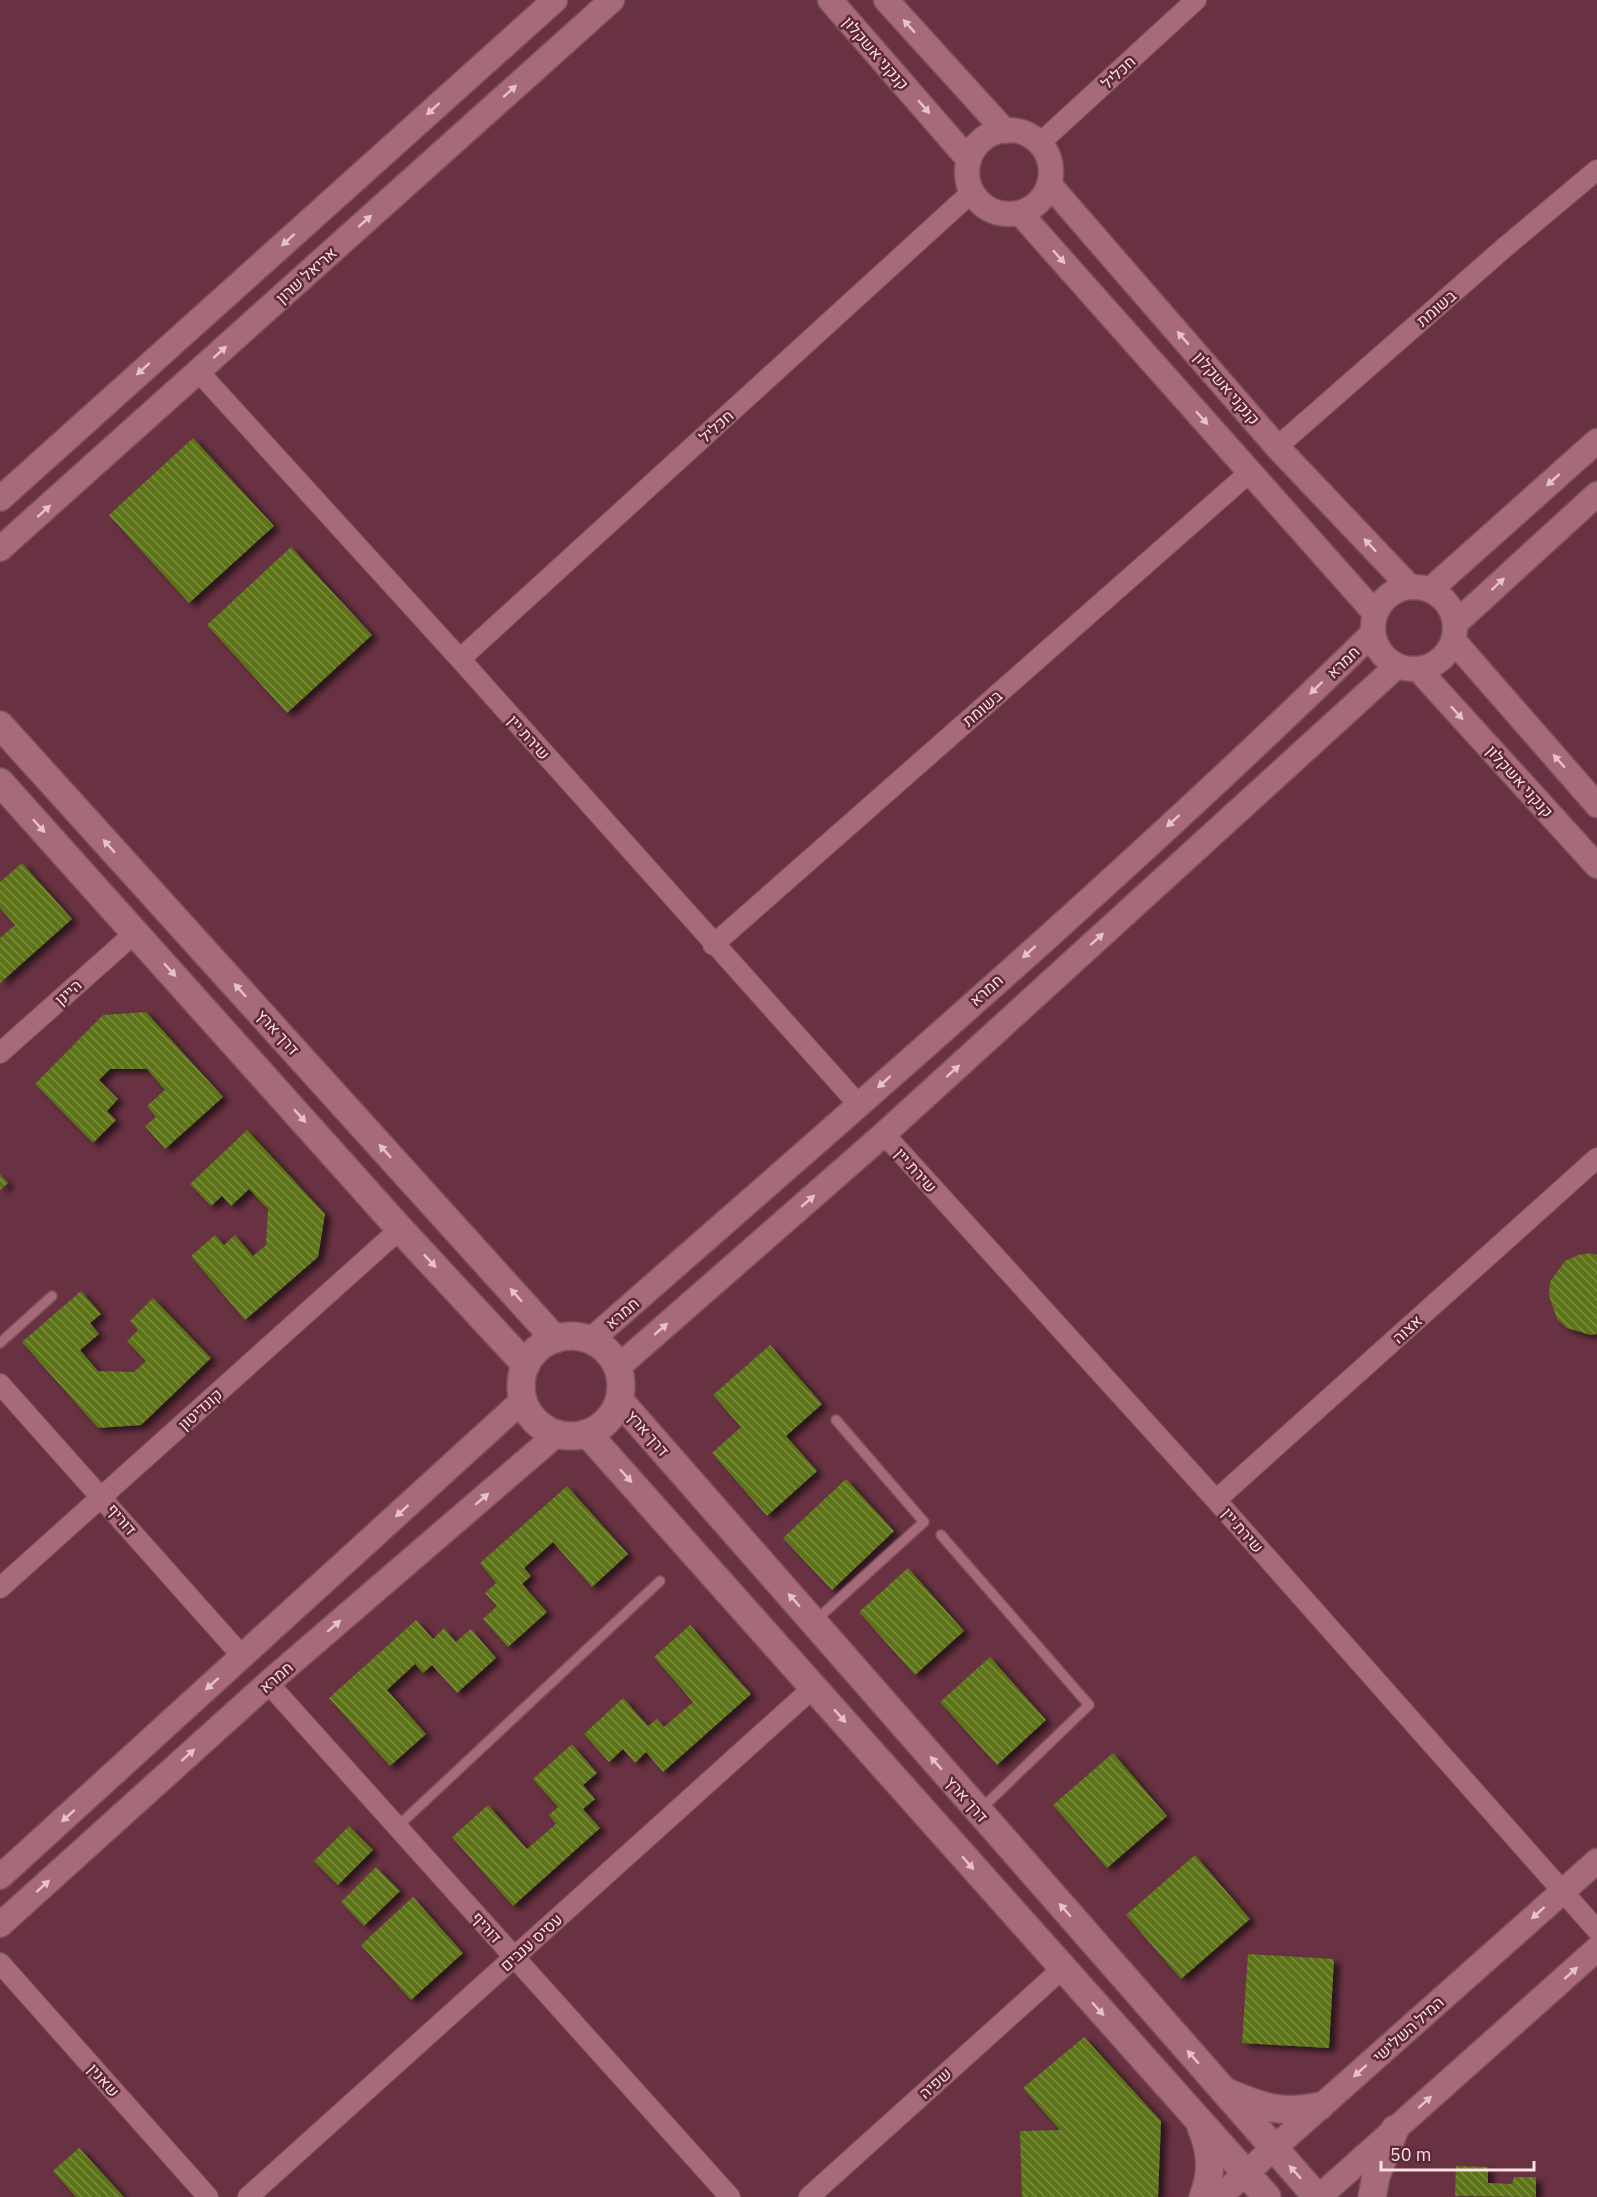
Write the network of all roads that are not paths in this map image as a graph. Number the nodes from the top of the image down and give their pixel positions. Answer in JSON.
{"nodes":[{"id":1,"x":555,"y":0,"type":"edge"},
{"id":2,"x":612,"y":0,"type":"edge"},
{"id":3,"x":830,"y":0,"type":"edge"},
{"id":4,"x":886,"y":0,"type":"edge"},
{"id":5,"x":1196,"y":0,"type":"edge"},
{"id":6,"x":1005,"y":131,"type":"junction"},
{"id":7,"x":1040,"y":143,"type":"junction"},
{"id":8,"x":969,"y":160,"type":"junction"},
{"id":9,"x":1597,"y":170,"type":"edge"},
{"id":10,"x":1049,"y":184,"type":"junction"},
{"id":11,"x":972,"y":192,"type":"junction"},
{"id":12,"x":1020,"y":213,"type":"junction"},
{"id":13,"x":198,"y":371,"type":"junction"},
{"id":14,"x":1597,"y":441,"type":"edge"},
{"id":15,"x":1277,"y":447,"type":"junction"},
{"id":16,"x":1250,"y":472,"type":"junction"},
{"id":17,"x":1597,"y":494,"type":"edge"},
{"id":18,"x":0,"y":499,"type":"edge"},
{"id":19,"x":0,"y":549,"type":"edge"},
{"id":20,"x":1420,"y":589,"type":"junction"},
{"id":21,"x":1374,"y":623,"type":"junction"},
{"id":22,"x":1454,"y":632,"type":"junction"},
{"id":23,"x":460,"y":659,"type":"junction"},
{"id":24,"x":1408,"y":668,"type":"junction"},
{"id":25,"x":0,"y":725,"type":"edge"},
{"id":26,"x":0,"y":782,"type":"edge"},
{"id":27,"x":1597,"y":805,"type":"edge"},
{"id":28,"x":1597,"y":866,"type":"edge"},
{"id":29,"x":136,"y":932,"type":"junction"},
{"id":30,"x":713,"y":945,"type":"junction"},
{"id":31,"x":0,"y":1053,"type":"edge"},
{"id":32,"x":859,"y":1105,"type":"junction"},
{"id":33,"x":884,"y":1134,"type":"junction"},
{"id":34,"x":1597,"y":1158,"type":"edge"},
{"id":35,"x":400,"y":1229,"type":"junction"},
{"id":36,"x":52,"y":1296,"type":"dead end"},
{"id":37,"x":555,"y":1339,"type":"junction"},
{"id":38,"x":591,"y":1340,"type":"junction"},
{"id":39,"x":0,"y":1343,"type":"edge"},
{"id":40,"x":526,"y":1365,"type":"junction"},
{"id":41,"x":617,"y":1368,"type":"junction"},
{"id":42,"x":0,"y":1383,"type":"edge"},
{"id":43,"x":523,"y":1400,"type":"junction"},
{"id":44,"x":619,"y":1400,"type":"junction"},
{"id":45,"x":836,"y":1420,"type":"dead end"},
{"id":46,"x":587,"y":1433,"type":"junction"},
{"id":47,"x":557,"y":1434,"type":"junction"},
{"id":48,"x":102,"y":1497,"type":"junction"},
{"id":49,"x":1216,"y":1500,"type":"junction"},
{"id":50,"x":941,"y":1534,"type":"dead end"},
{"id":51,"x":660,"y":1581,"type":"dead end"},
{"id":52,"x":0,"y":1588,"type":"edge"},
{"id":53,"x":813,"y":1623,"type":"junction"},
{"id":54,"x":242,"y":1656,"type":"junction"},
{"id":55,"x":268,"y":1683,"type":"junction"},
{"id":56,"x":814,"y":1687,"type":"junction"},
{"id":57,"x":978,"y":1811,"type":"junction"},
{"id":58,"x":397,"y":1827,"type":"junction"},
{"id":59,"x":1597,"y":1861,"type":"edge"},
{"id":60,"x":0,"y":1877,"type":"edge"},
{"id":61,"x":1562,"y":1892,"type":"junction"},
{"id":62,"x":0,"y":1925,"type":"edge"},
{"id":63,"x":1597,"y":1930,"type":"edge"},
{"id":64,"x":1597,"y":1949,"type":"edge"},
{"id":65,"x":514,"y":1957,"type":"junction"},
{"id":66,"x":0,"y":1963,"type":"edge"},
{"id":67,"x":1062,"y":1969,"type":"junction"},
{"id":68,"x":1223,"y":2091,"type":"junction"},
{"id":69,"x":1320,"y":2106,"type":"junction"},
{"id":70,"x":1199,"y":2120,"type":"junction"},
{"id":71,"x":1395,"y":2129,"type":"junction"},
{"id":72,"x":1273,"y":2148,"type":"junction"},
{"id":73,"x":1246,"y":2172,"type":"junction"},
{"id":74,"x":208,"y":2197,"type":"edge"},
{"id":75,"x":248,"y":2197,"type":"edge"},
{"id":76,"x":730,"y":2197,"type":"edge"},
{"id":77,"x":809,"y":2197,"type":"edge"},
{"id":78,"x":1203,"y":2197,"type":"edge"},
{"id":79,"x":1219,"y":2197,"type":"edge"},
{"id":80,"x":1267,"y":2197,"type":"edge"},
{"id":81,"x":1318,"y":2197,"type":"edge"},
{"id":82,"x":1372,"y":2197,"type":"edge"}],
"edges":[{"from":1,"to":18,"type":"street","one_way":true},
{"from":13,"to":2,"type":"street","name":"אריאל שרון","one_way":true},
{"from":3,"to":8,"type":"street","name":"קנקני אשקלון","one_way":true},
{"from":6,"to":4,"type":"street","one_way":true},
{"from":5,"to":7,"type":"street","name":"חכליל"},
{"from":6,"to":7,"type":"street"},
{"from":6,"to":8,"type":"street"},
{"from":7,"to":10,"type":"street"},
{"from":8,"to":11,"type":"street"},
{"from":9,"to":15,"type":"street","name":"בשומת"},
{"from":10,"to":12,"type":"street"},
{"from":15,"to":10,"type":"street","name":"קנקני אשקלון","one_way":true},
{"from":11,"to":12,"type":"street"},
{"from":11,"to":23,"type":"street","name":"חכליל"},
{"from":12,"to":16,"type":"street","one_way":true},
{"from":19,"to":13,"type":"street","name":"אריאל שרון","one_way":true},
{"from":13,"to":23,"type":"street","name":"שירת יין"},
{"from":14,"to":20,"type":"street","one_way":true},
{"from":20,"to":15,"type":"street","name":"קנקני אשקלון","one_way":true},
{"from":16,"to":21,"type":"street"},
{"from":16,"to":30,"type":"street","name":"בשומת"},
{"from":22,"to":17,"type":"street","one_way":true},
{"from":20,"to":21,"type":"street"},
{"from":20,"to":22,"type":"street"},
{"from":21,"to":24,"type":"street"},
{"from":21,"to":32,"type":"street","name":"חמרא","one_way":true},
{"from":22,"to":24,"type":"street"},
{"from":27,"to":22,"type":"street","one_way":true},
{"from":23,"to":30,"type":"street","name":"שירת יין"},
{"from":24,"to":28,"type":"street","name":"קנקני אשקלון","one_way":true},
{"from":33,"to":24,"type":"street","one_way":true},
{"from":37,"to":25,"type":"main road","name":"דרך ארץ","one_way":true},
{"from":26,"to":29,"type":"main road","one_way":true},
{"from":29,"to":31,"type":"street","name":"היינן"},
{"from":29,"to":35,"type":"main road","one_way":true},
{"from":30,"to":32,"type":"street","name":"שירת יין"},
{"from":32,"to":38,"type":"street","name":"חמרא"},
{"from":41,"to":33,"type":"street","one_way":true},
{"from":33,"to":49,"type":"street","name":"שירת יין"},
{"from":34,"to":49,"type":"street","name":"אצוה"},
{"from":35,"to":40,"type":"main road","one_way":true},
{"from":35,"to":48,"type":"street","name":"קונדיטון"},
{"from":36,"to":39,"type":"lane"},
{"from":37,"to":38,"type":"main road"},
{"from":37,"to":40,"type":"main road"},
{"from":38,"to":41,"type":"main road"},
{"from":40,"to":43,"type":"main road"},
{"from":41,"to":44,"type":"main road"},
{"from":42,"to":48,"type":"street","name":"דוריף"},
{"from":43,"to":47,"type":"main road"},
{"from":43,"to":54,"type":"street","one_way":true},
{"from":44,"to":46,"type":"main road"},
{"from":53,"to":44,"type":"main road","name":"דרך ארץ","one_way":true},
{"from":45,"to":53,"type":"lane"},
{"from":46,"to":47,"type":"main road"},
{"from":46,"to":56,"type":"main road","one_way":true},
{"from":55,"to":47,"type":"street","name":"חמרא","one_way":true},
{"from":48,"to":52,"type":"street","name":"קונדיטון"},
{"from":48,"to":54,"type":"street","name":"דוריף"},
{"from":49,"to":61,"type":"street","name":"שירת יין"},
{"from":50,"to":57,"type":"lane"},
{"from":51,"to":58,"type":"lane"},
{"from":57,"to":53,"type":"main road","name":"דרך ארץ","one_way":true},
{"from":54,"to":60,"type":"street","one_way":true},
{"from":55,"to":58,"type":"street","name":"דוריף"},
{"from":62,"to":55,"type":"street","name":"חמרא","one_way":true},
{"from":56,"to":65,"type":"street","name":"עסיס ענבים"},
{"from":56,"to":67,"type":"main road","one_way":true},
{"from":68,"to":57,"type":"main road","name":"דרך ארץ","one_way":true},
{"from":58,"to":65,"type":"street","name":"דוריף"},
{"from":59,"to":61,"type":"street","name":"המיל השלישי"},
{"from":61,"to":63,"type":"street","name":"שירת יין"},
{"from":61,"to":69,"type":"street","name":"המיל השלישי","one_way":true},
{"from":71,"to":64,"type":"street","one_way":true},
{"from":65,"to":75,"type":"street","name":"עסיס ענבים"},
{"from":65,"to":76,"type":"street","name":"דוריף"},
{"from":66,"to":74,"type":"street","name":"שאנין"},
{"from":67,"to":70,"type":"main road","one_way":true},
{"from":67,"to":77,"type":"street","name":"שפיה"},
{"from":68,"to":69,"type":"main road"},
{"from":68,"to":72,"type":"main road","name":"דרך ארץ"},
{"from":69,"to":72,"type":"street","name":"המיל השלישי"},
{"from":70,"to":73,"type":"main road"},
{"from":70,"to":78,"type":"main road"},
{"from":71,"to":81,"type":"street"},
{"from":71,"to":82,"type":"main road"},
{"from":72,"to":73,"type":"street","name":"המיל השלישי"},
{"from":81,"to":72,"type":"main road","name":"דרך ארץ","one_way":true},
{"from":73,"to":79,"type":"street","name":"המיל השלישי"},
{"from":73,"to":80,"type":"main road"}]}
